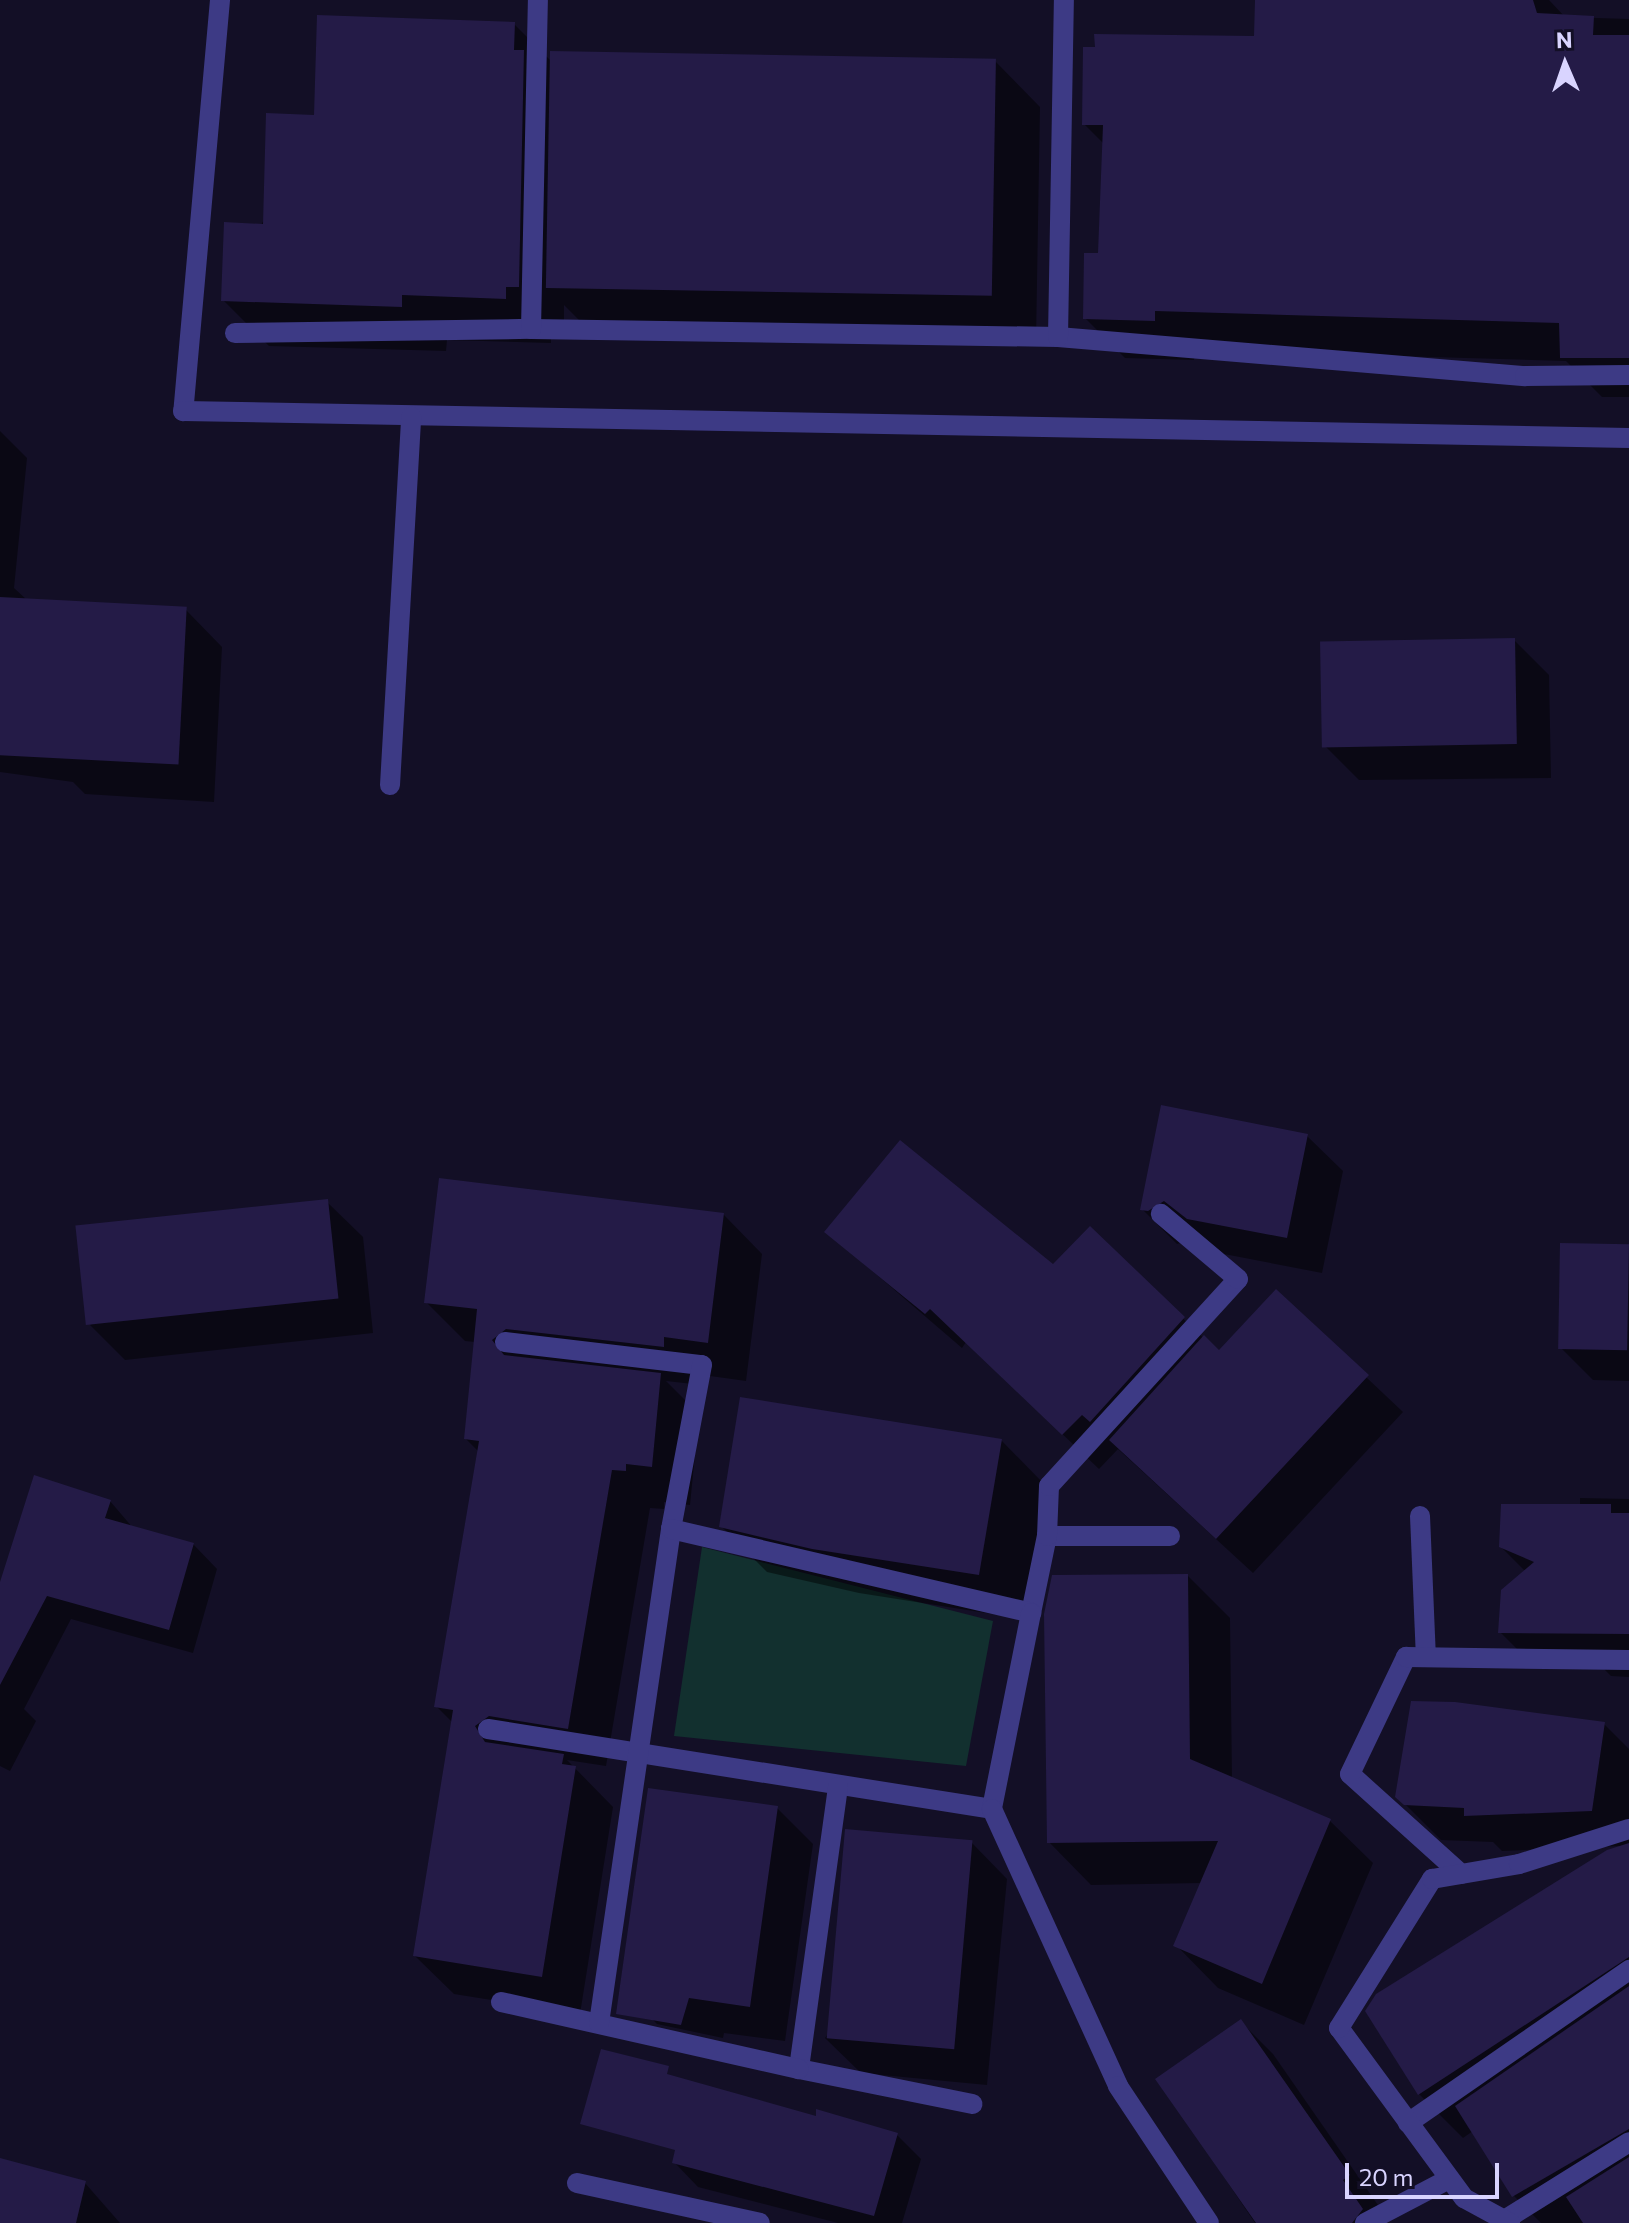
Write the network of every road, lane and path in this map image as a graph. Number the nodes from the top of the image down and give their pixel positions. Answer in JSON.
{"nodes":[{"id":1,"x":220,"y":0,"type":"edge"},
{"id":2,"x":538,"y":0,"type":"edge"},
{"id":3,"x":1064,"y":0,"type":"edge"},
{"id":4,"x":531,"y":329,"type":"junction"},
{"id":5,"x":235,"y":333,"type":"dead end"},
{"id":6,"x":1058,"y":337,"type":"junction"},
{"id":7,"x":1629,"y":375,"type":"edge"},
{"id":8,"x":411,"y":417,"type":"junction"},
{"id":9,"x":1629,"y":438,"type":"edge"},
{"id":10,"x":390,"y":785,"type":"dead end"},
{"id":11,"x":1161,"y":1214,"type":"dead end"},
{"id":12,"x":505,"y":1342,"type":"dead end"},
{"id":13,"x":1420,"y":1516,"type":"dead end"},
{"id":14,"x":671,"y":1529,"type":"junction"},
{"id":15,"x":1047,"y":1536,"type":"junction"},
{"id":16,"x":1170,"y":1536,"type":"dead end"},
{"id":17,"x":1031,"y":1613,"type":"junction"},
{"id":18,"x":1426,"y":1657,"type":"junction"},
{"id":19,"x":1629,"y":1660,"type":"edge"},
{"id":20,"x":488,"y":1729,"type":"dead end"},
{"id":21,"x":635,"y":1754,"type":"junction"},
{"id":22,"x":838,"y":1787,"type":"junction"},
{"id":23,"x":992,"y":1809,"type":"junction"},
{"id":24,"x":1629,"y":1829,"type":"edge"},
{"id":25,"x":1461,"y":1874,"type":"junction"},
{"id":26,"x":1629,"y":1970,"type":"edge"},
{"id":27,"x":501,"y":2002,"type":"dead end"},
{"id":28,"x":599,"y":2023,"type":"junction"},
{"id":29,"x":799,"y":2069,"type":"junction"},
{"id":30,"x":973,"y":2104,"type":"dead end"},
{"id":31,"x":1408,"y":2123,"type":"junction"},
{"id":32,"x":1629,"y":2142,"type":"edge"},
{"id":33,"x":1449,"y":2179,"type":"junction"},
{"id":34,"x":577,"y":2183,"type":"dead end"},
{"id":35,"x":1508,"y":2221,"type":"edge"},
{"id":36,"x":760,"y":2223,"type":"edge"},
{"id":37,"x":1209,"y":2223,"type":"edge"},
{"id":38,"x":1365,"y":2223,"type":"edge"}],
"edges":[{"from":1,"to":8,"type":"street"},
{"from":2,"to":4,"type":"street"},
{"from":3,"to":6,"type":"street"},
{"from":4,"to":5,"type":"street"},
{"from":4,"to":6,"type":"street"},
{"from":6,"to":7,"type":"street"},
{"from":8,"to":9,"type":"street"},
{"from":8,"to":10,"type":"street"},
{"from":11,"to":15,"type":"street"},
{"from":12,"to":14,"type":"street"},
{"from":13,"to":18,"type":"street"},
{"from":14,"to":17,"type":"street"},
{"from":14,"to":21,"type":"street"},
{"from":15,"to":16,"type":"street"},
{"from":15,"to":17,"type":"street"},
{"from":17,"to":23,"type":"street"},
{"from":18,"to":19,"type":"street"},
{"from":18,"to":25,"type":"street"},
{"from":20,"to":21,"type":"street"},
{"from":21,"to":22,"type":"street"},
{"from":21,"to":28,"type":"street"},
{"from":22,"to":23,"type":"street"},
{"from":22,"to":29,"type":"street"},
{"from":23,"to":37,"type":"street"},
{"from":24,"to":25,"type":"street"},
{"from":25,"to":31,"type":"street"},
{"from":26,"to":31,"type":"street"},
{"from":27,"to":28,"type":"street"},
{"from":28,"to":29,"type":"street"},
{"from":29,"to":30,"type":"street"},
{"from":31,"to":33,"type":"street"},
{"from":32,"to":35,"type":"street"},
{"from":33,"to":35,"type":"street"},
{"from":33,"to":38,"type":"street"},
{"from":34,"to":36,"type":"street"}]}
